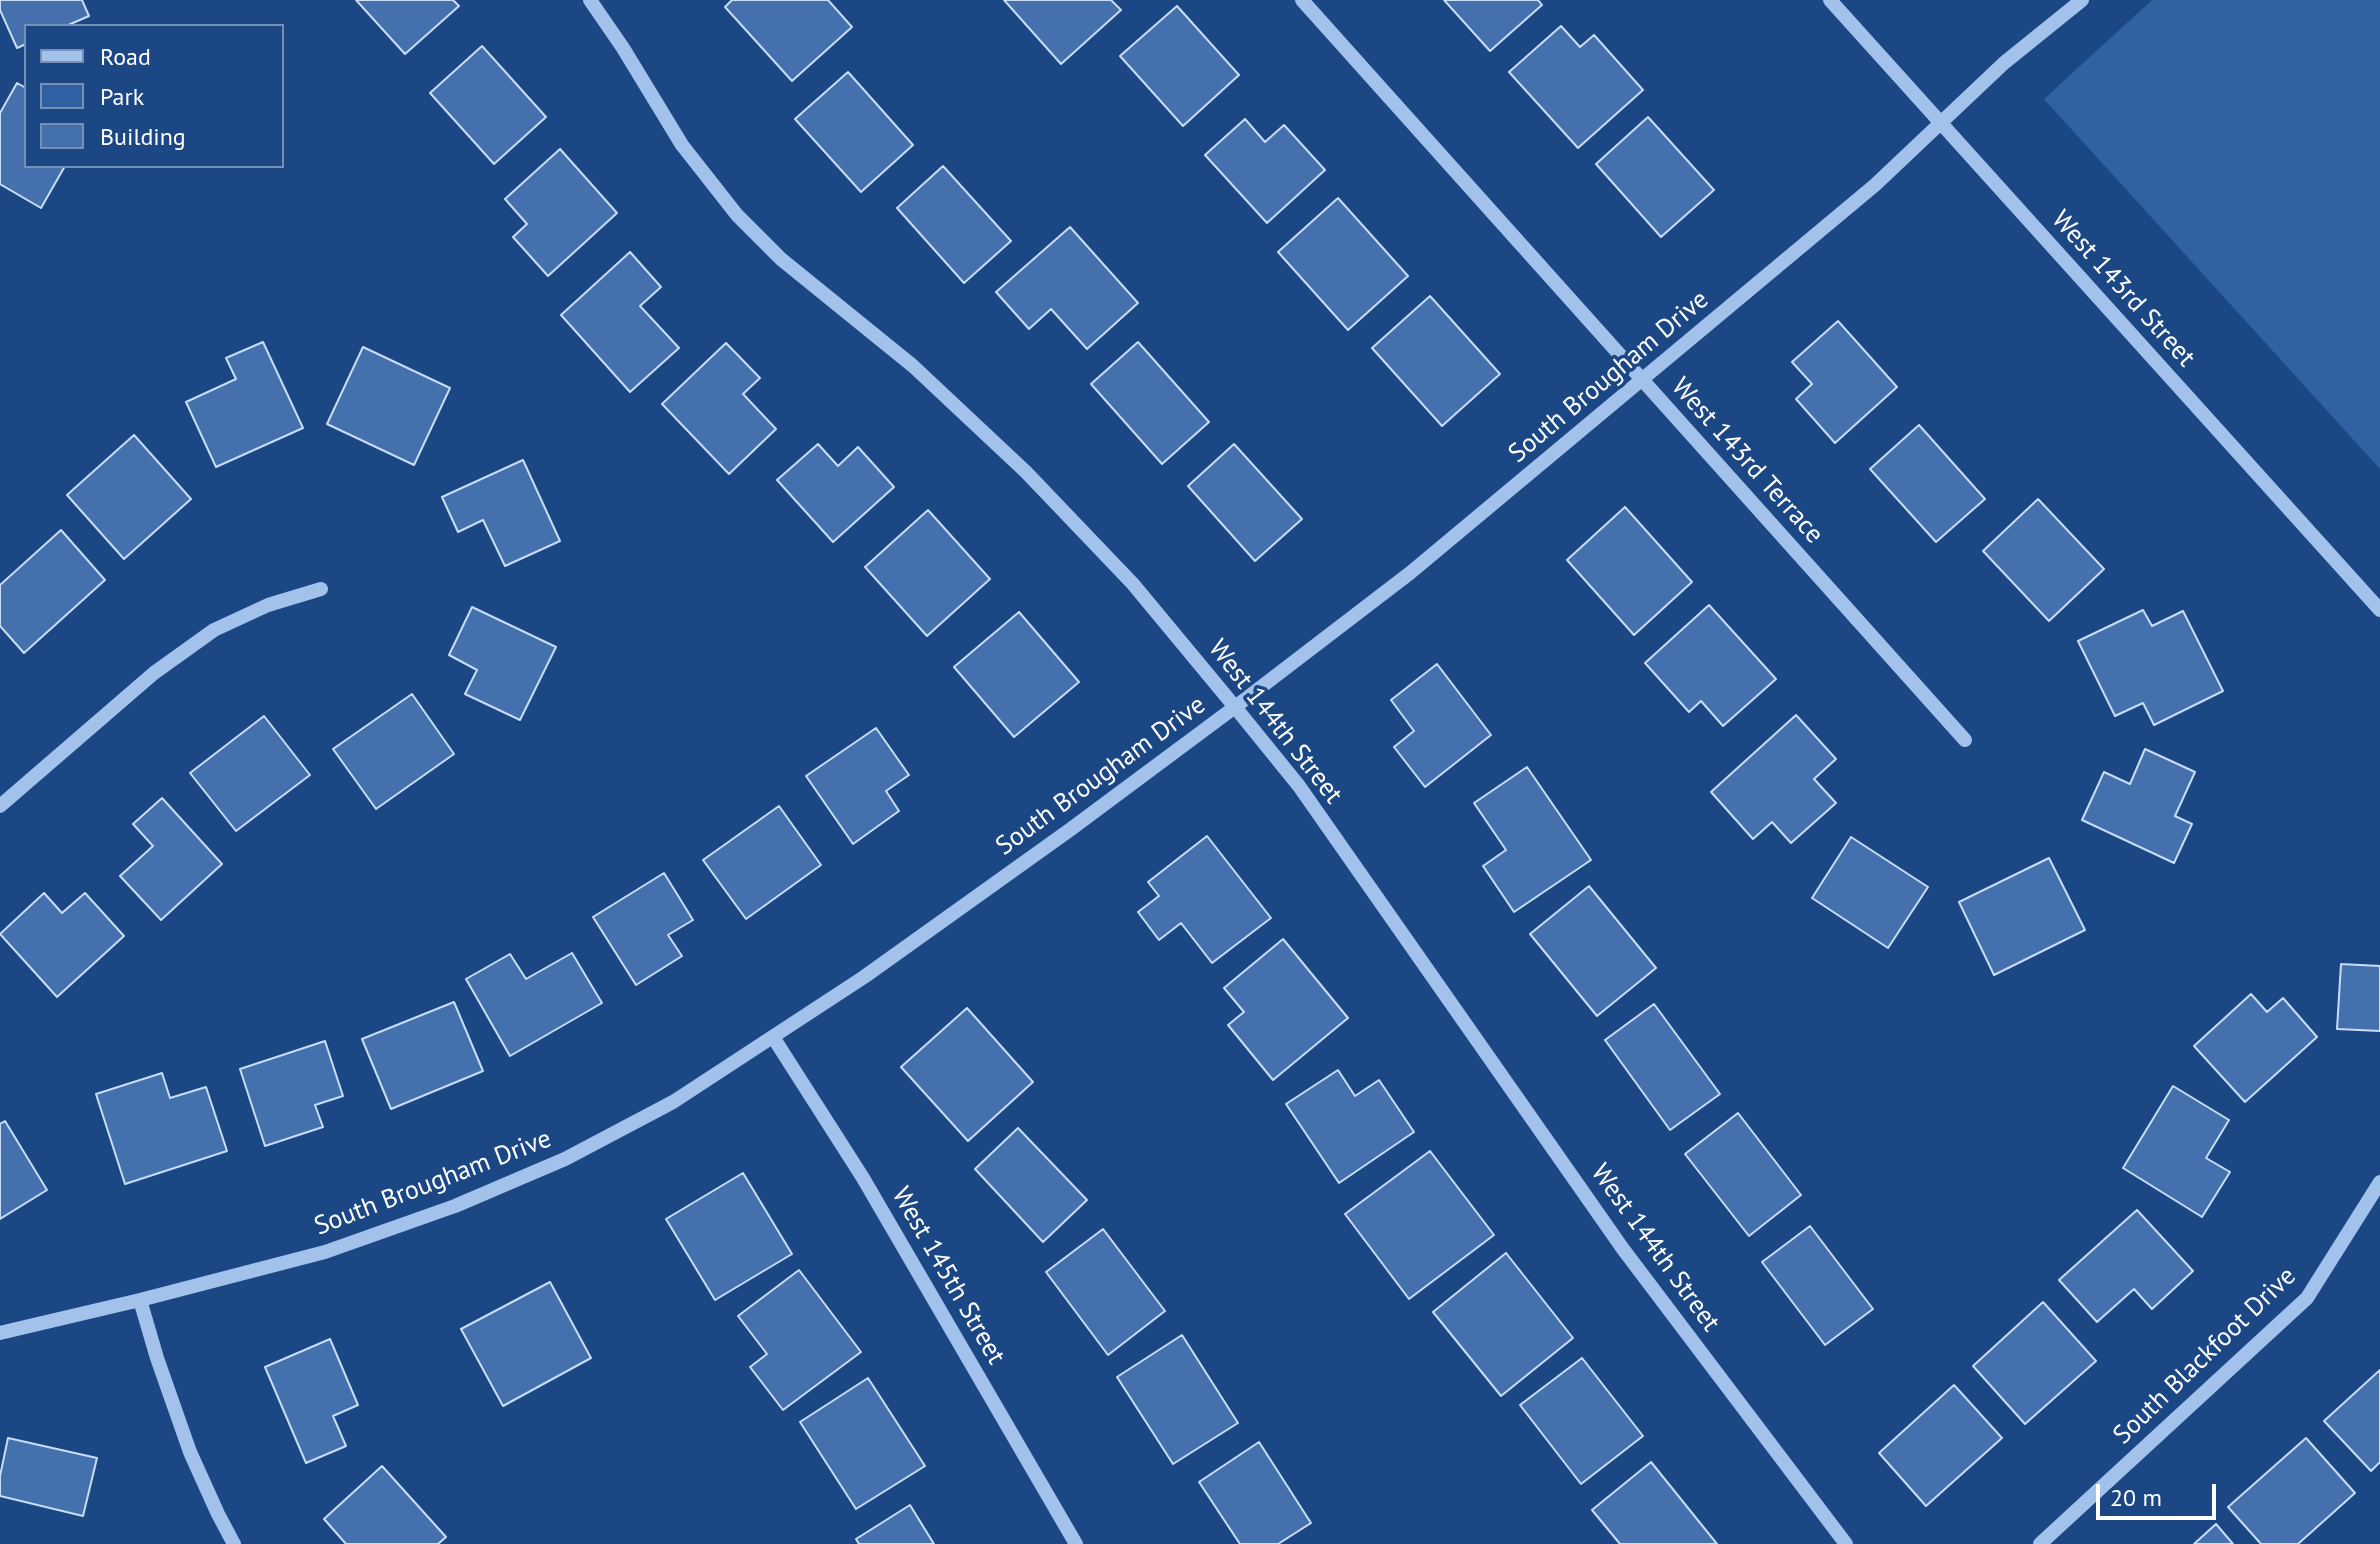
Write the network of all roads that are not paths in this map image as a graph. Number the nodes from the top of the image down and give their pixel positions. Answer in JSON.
{"nodes":[{"id":1,"x":590,"y":0,"type":"edge"},
{"id":2,"x":1302,"y":0,"type":"edge"},
{"id":3,"x":1830,"y":0,"type":"edge"},
{"id":4,"x":2082,"y":0,"type":"edge"},
{"id":5,"x":1941,"y":123,"type":"junction"},
{"id":6,"x":1642,"y":381,"type":"junction"},
{"id":7,"x":321,"y":589,"type":"dead end"},
{"id":8,"x":2380,"y":610,"type":"edge"},
{"id":9,"x":1235,"y":707,"type":"junction"},
{"id":10,"x":1965,"y":740,"type":"dead end"},
{"id":11,"x":0,"y":806,"type":"edge"},
{"id":12,"x":773,"y":1037,"type":"junction"},
{"id":13,"x":2380,"y":1182,"type":"edge"},
{"id":14,"x":140,"y":1300,"type":"junction"},
{"id":15,"x":0,"y":1333,"type":"edge"},
{"id":16,"x":234,"y":1544,"type":"edge"},
{"id":17,"x":1076,"y":1544,"type":"edge"},
{"id":18,"x":1846,"y":1544,"type":"edge"},
{"id":19,"x":2040,"y":1544,"type":"edge"}],
"edges":[{"from":1,"to":9,"type":"street","name":"West 144th Street"},
{"from":2,"to":6,"type":"street","name":"West 143rd Terrace"},
{"from":3,"to":5,"type":"street","name":"West 143rd Street"},
{"from":4,"to":5,"type":"street","name":"South Brougham Drive"},
{"from":5,"to":6,"type":"street","name":"South Brougham Drive"},
{"from":5,"to":8,"type":"street","name":"West 143rd Street"},
{"from":6,"to":9,"type":"street","name":"South Brougham Drive"},
{"from":6,"to":10,"type":"street","name":"West 143rd Terrace"},
{"from":7,"to":11,"type":"street"},
{"from":9,"to":12,"type":"street","name":"South Brougham Drive"},
{"from":9,"to":18,"type":"street","name":"West 144th Street"},
{"from":12,"to":14,"type":"street","name":"South Brougham Drive"},
{"from":12,"to":17,"type":"street","name":"West 145th Street"},
{"from":13,"to":19,"type":"street","name":"South Blackfoot Drive"},
{"from":14,"to":15,"type":"street","name":"South Brougham Drive"},
{"from":14,"to":16,"type":"street"}]}
